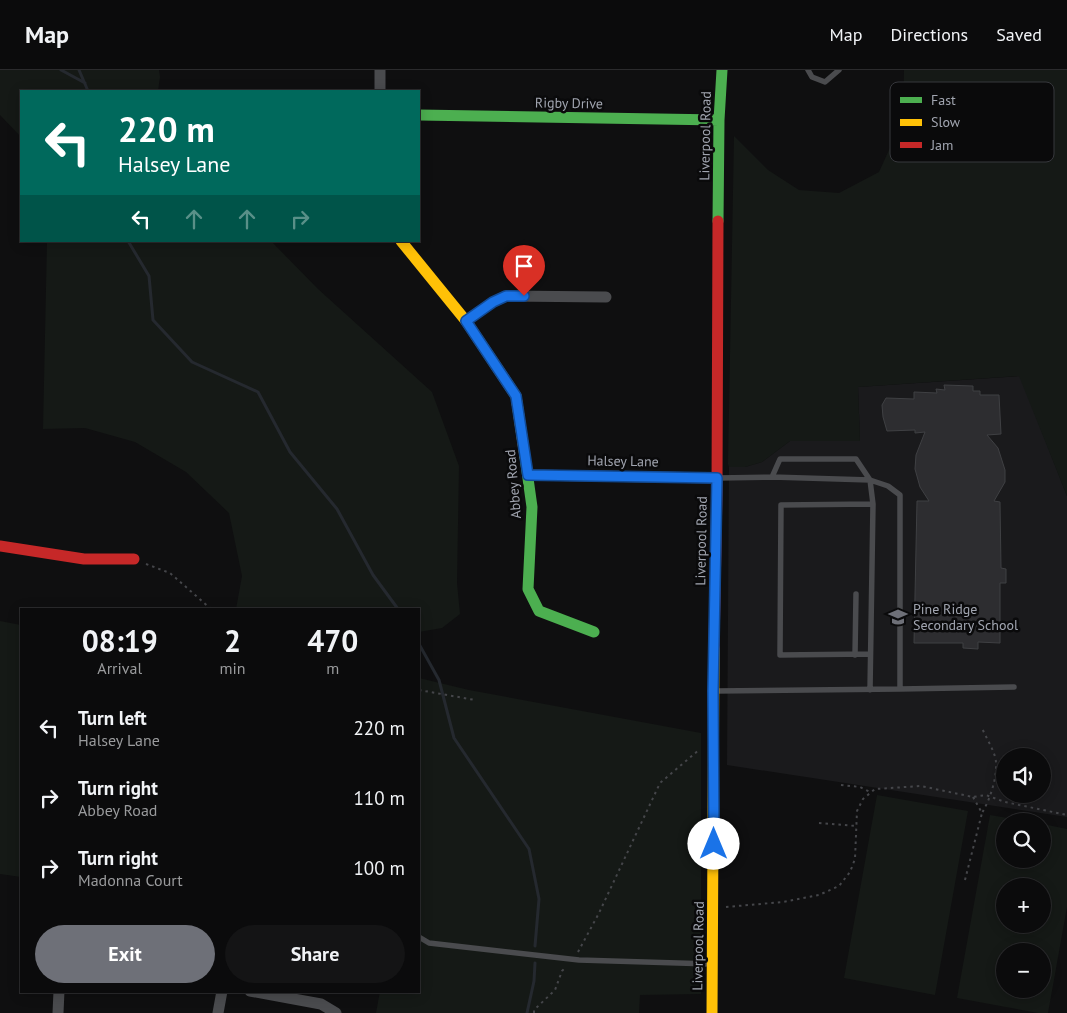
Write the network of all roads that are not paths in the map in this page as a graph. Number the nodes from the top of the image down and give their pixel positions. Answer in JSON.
{"nodes":[{"id":1,"x":380,"y":70,"type":"edge"},
{"id":2,"x":722,"y":70,"type":"edge"},
{"id":3,"x":808,"y":70,"type":"edge"},
{"id":4,"x":839,"y":70,"type":"edge"},
{"id":5,"x":380,"y":90,"type":"edge"},
{"id":6,"x":420,"y":115,"type":"edge"},
{"id":7,"x":719,"y":120,"type":"junction"},
{"id":8,"x":402,"y":242,"type":"edge"},
{"id":9,"x":606,"y":297,"type":"dead end"},
{"id":10,"x":466,"y":321,"type":"junction"},
{"id":11,"x":528,"y":475,"type":"junction"},
{"id":12,"x":772,"y":477,"type":"junction"},
{"id":13,"x":717,"y":478,"type":"junction"},
{"id":14,"x":870,"y":480,"type":"junction"},
{"id":15,"x":872,"y":504,"type":"junction"},
{"id":16,"x":0,"y":546,"type":"edge"},
{"id":17,"x":134,"y":559,"type":"road end"},
{"id":18,"x":856,"y":594,"type":"dead end"},
{"id":19,"x":594,"y":632,"type":"dead end"},
{"id":20,"x":870,"y":654,"type":"junction"},
{"id":21,"x":855,"y":655,"type":"junction"},
{"id":22,"x":1014,"y":687,"type":"dead end"},
{"id":23,"x":900,"y":689,"type":"junction"},
{"id":24,"x":870,"y":690,"type":"junction"},
{"id":25,"x":713,"y":691,"type":"junction"},
{"id":26,"x":420,"y":938,"type":"edge"},
{"id":27,"x":713,"y":964,"type":"junction"},
{"id":28,"x":59,"y":993,"type":"edge"},
{"id":29,"x":222,"y":993,"type":"edge"},
{"id":30,"x":261,"y":993,"type":"edge"},
{"id":31,"x":58,"y":1013,"type":"edge"},
{"id":32,"x":218,"y":1013,"type":"edge"},
{"id":33,"x":336,"y":1013,"type":"edge"},
{"id":34,"x":712,"y":1013,"type":"edge"}],
"edges":[{"from":1,"to":5,"type":"street"},
{"from":2,"to":7,"type":"street","name":"Liverpool Road"},
{"from":3,"to":4,"type":"lane"},
{"from":6,"to":7,"type":"street","name":"Rigby Drive"},
{"from":7,"to":13,"type":"street","name":"Liverpool Road"},
{"from":8,"to":10,"type":"street","name":"Abbey Road"},
{"from":9,"to":10,"type":"street"},
{"from":10,"to":11,"type":"street","name":"Abbey Road"},
{"from":11,"to":13,"type":"street","name":"Halsey Lane"},
{"from":11,"to":19,"type":"street","name":"Abbey Road"},
{"from":12,"to":13,"type":"lane"},
{"from":12,"to":14,"type":"lane"},
{"from":12,"to":14,"type":"lane"},
{"from":13,"to":25,"type":"street","name":"Liverpool Road"},
{"from":14,"to":15,"type":"lane"},
{"from":14,"to":23,"type":"lane"},
{"from":15,"to":20,"type":"lane"},
{"from":15,"to":21,"type":"lane"},
{"from":16,"to":17,"type":"street"},
{"from":18,"to":21,"type":"lane"},
{"from":20,"to":21,"type":"lane"},
{"from":20,"to":24,"type":"lane"},
{"from":22,"to":23,"type":"lane"},
{"from":23,"to":24,"type":"lane"},
{"from":24,"to":25,"type":"lane"},
{"from":25,"to":27,"type":"street","name":"Liverpool Road"},
{"from":26,"to":27,"type":"lane"},
{"from":27,"to":34,"type":"street","name":"Liverpool Road"},
{"from":28,"to":31,"type":"street"},
{"from":29,"to":32,"type":"street"},
{"from":30,"to":33,"type":"street"}]}
